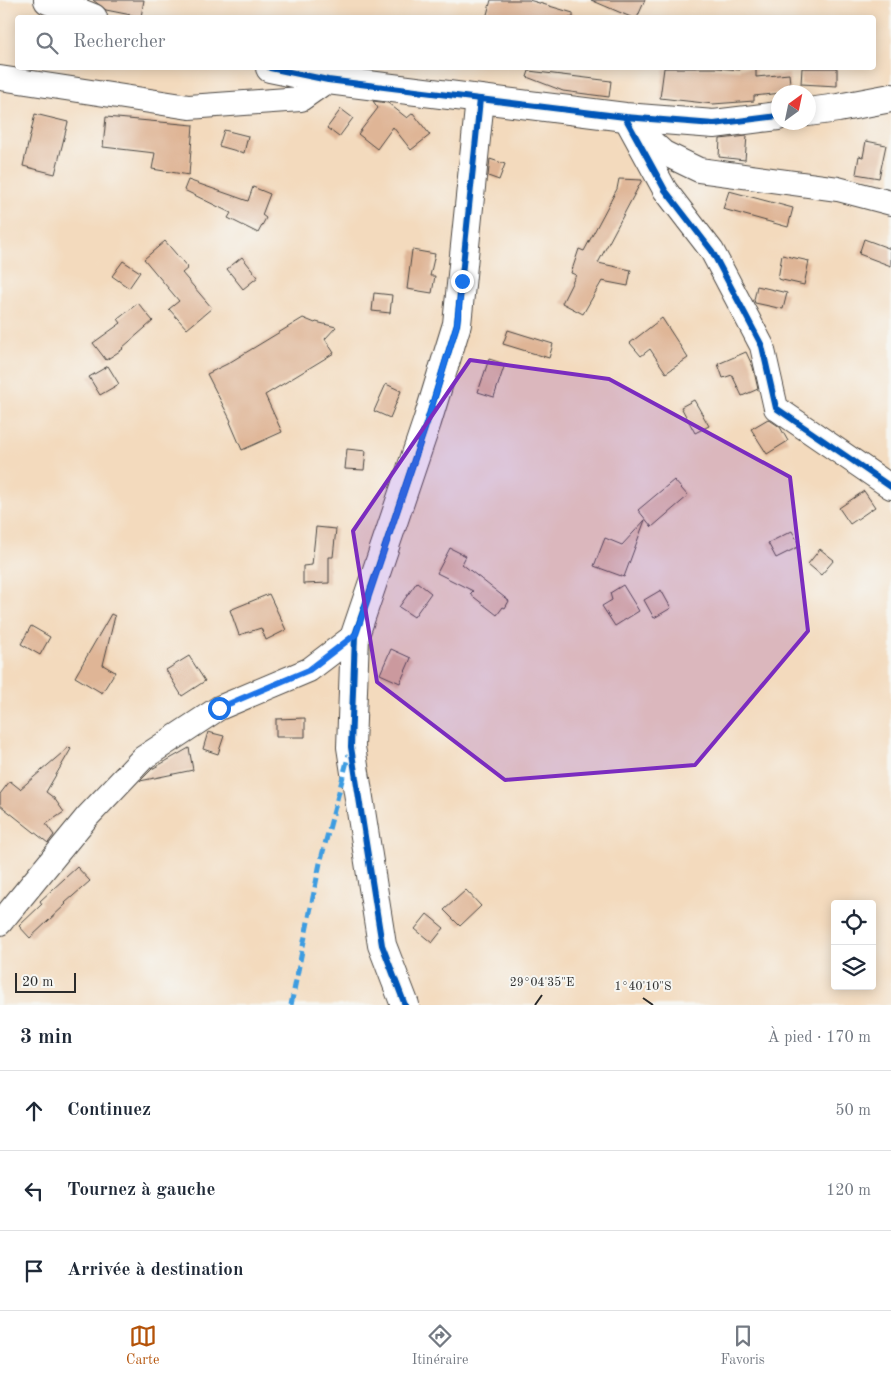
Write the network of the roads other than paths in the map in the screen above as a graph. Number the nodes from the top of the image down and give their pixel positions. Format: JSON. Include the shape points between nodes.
{"nodes":[{"id":1,"x":48,"y":0,"type":"edge"},
{"id":2,"x":86,"y":15,"type":"edge"},
{"id":3,"x":280,"y":70,"type":"edge"},
{"id":4,"x":0,"y":78,"type":"edge"},
{"id":5,"x":328,"y":80,"type":"junction"},
{"id":6,"x":891,"y":98,"type":"edge"},
{"id":7,"x":480,"y":99,"type":"junction"},
{"id":8,"x":816,"y":111,"type":"edge"},
{"id":9,"x":771,"y":117,"type":"edge"},
{"id":10,"x":625,"y":118,"type":"junction"},
{"id":11,"x":891,"y":203,"type":"edge"},
{"id":12,"x":891,"y":487,"type":"edge"},
{"id":13,"x":356,"y":634,"type":"junction"},
{"id":14,"x":0,"y":924,"type":"edge"},
{"id":15,"x":405,"y":1005,"type":"edge"}],
"edges":[{"from":1,"to":2,"type":"street"},
{"from":3,"to":5,"type":"street"},
{"from":4,"to":5,"type":"street","via":[[189,107],[300,99]]},
{"from":5,"to":7,"type":"street"},
{"from":6,"to":8,"type":"street"},
{"from":7,"to":10,"type":"street"},
{"from":7,"to":13,"type":"street","via":[[457,324]]},
{"from":9,"to":10,"type":"street","via":[[714,124]]},
{"from":10,"to":11,"type":"street","via":[[664,153],[699,170],[838,189]]},
{"from":10,"to":12,"type":"street","via":[[665,190],[712,251],[762,346],[776,408]]},
{"from":13,"to":14,"type":"street","via":[[309,670],[219,708],[143,758],[87,817]]},
{"from":13,"to":15,"type":"street","via":[[351,748],[382,945]]}]}
